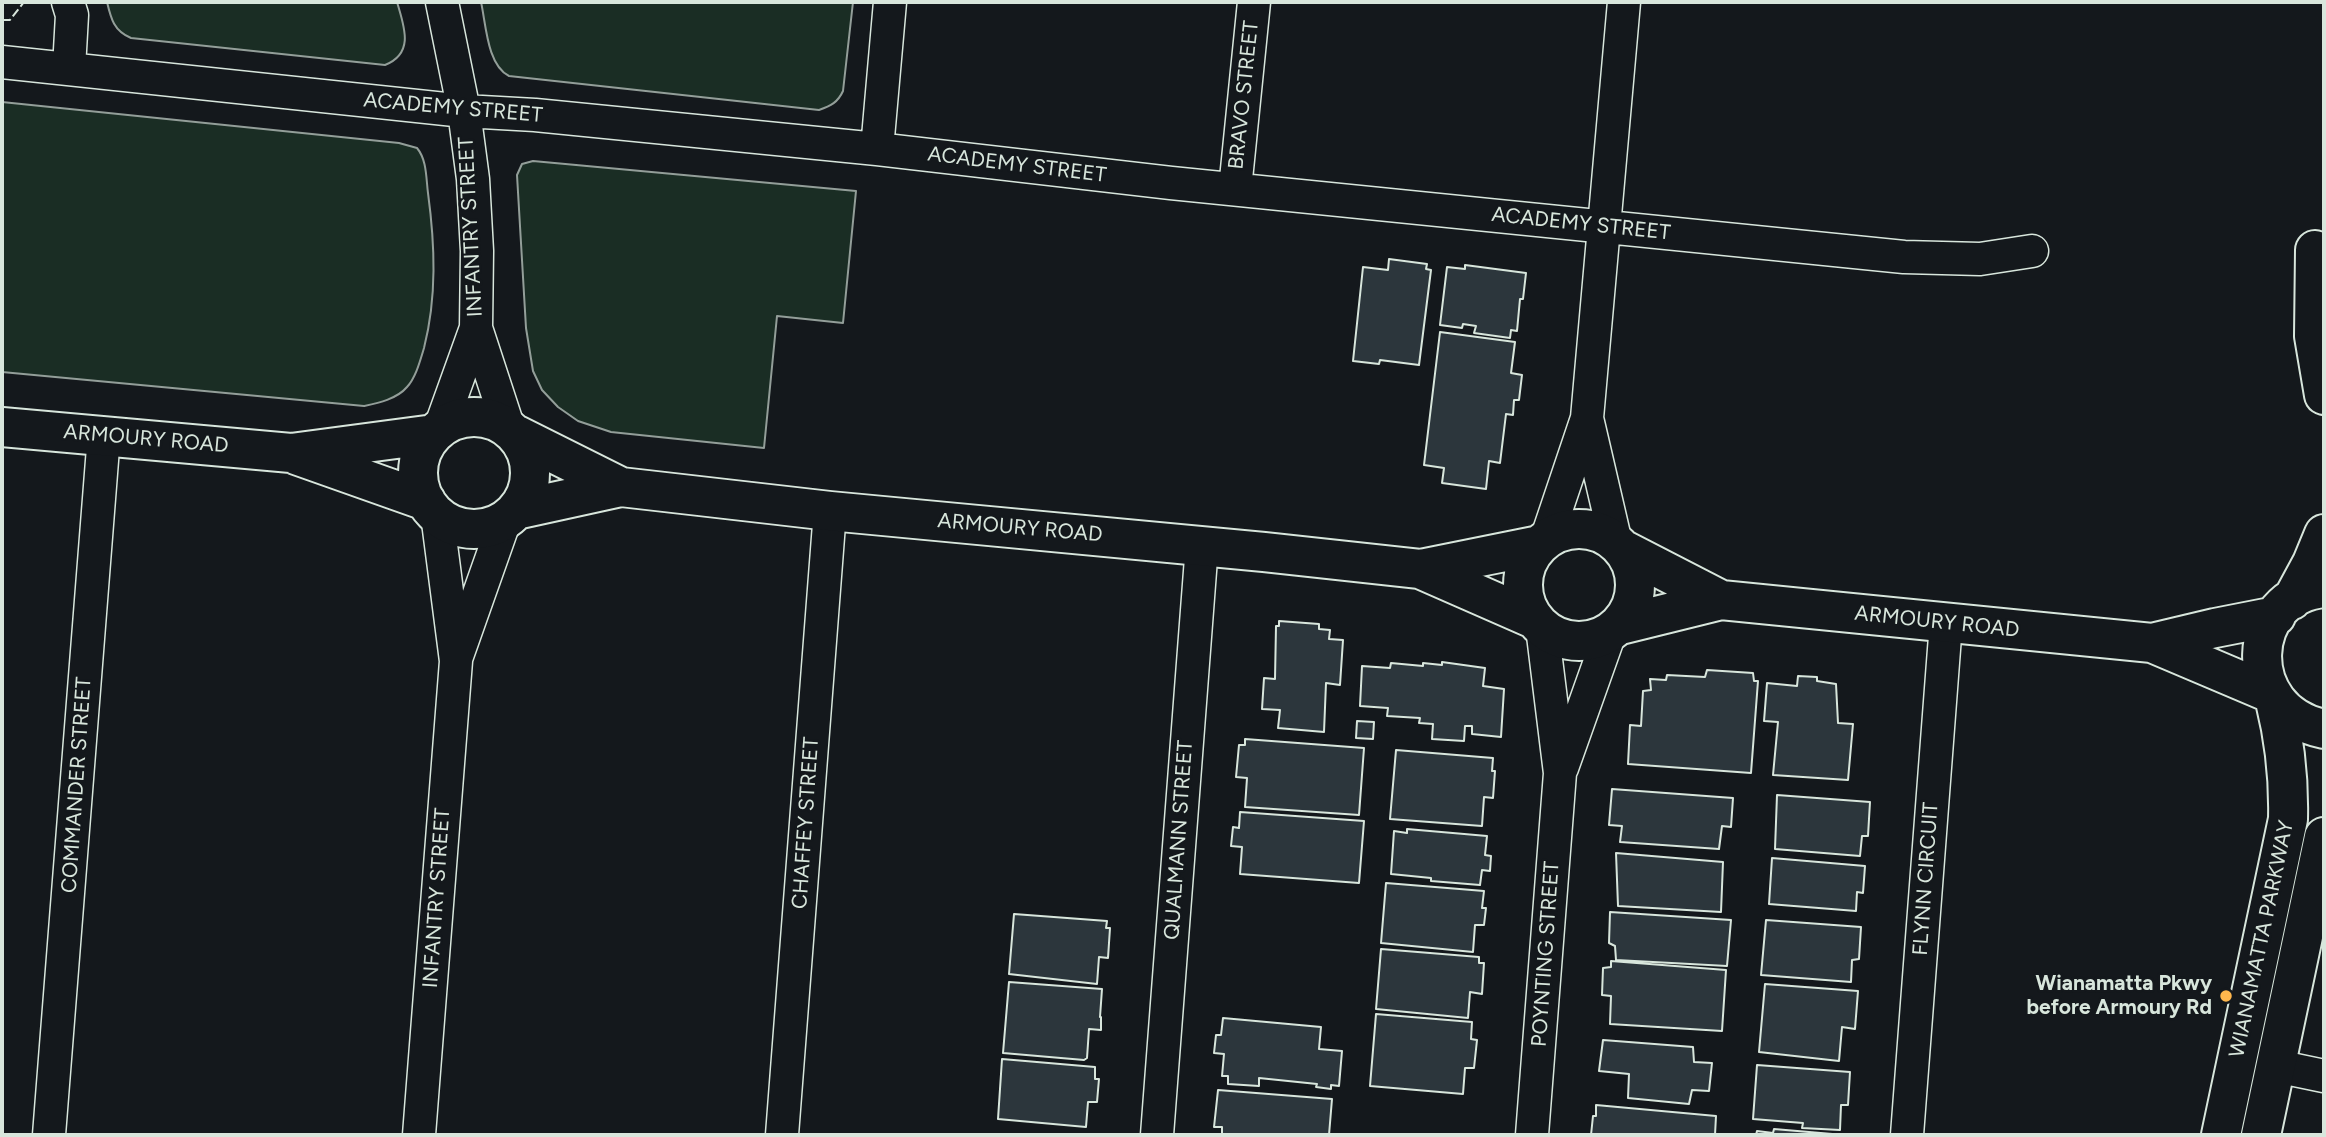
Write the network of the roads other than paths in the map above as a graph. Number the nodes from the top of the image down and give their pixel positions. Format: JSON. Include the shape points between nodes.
{"nodes":[{"id":1,"x":68,"y":2,"type":"edge"},
{"id":2,"x":442,"y":2,"type":"edge"},
{"id":3,"x":890,"y":2,"type":"edge"},
{"id":4,"x":1254,"y":2,"type":"edge"},
{"id":5,"x":1624,"y":2,"type":"edge"},
{"id":6,"x":2,"y":62,"type":"edge"},
{"id":7,"x":69,"y":68,"type":"junction"},
{"id":8,"x":464,"y":111,"type":"junction"},
{"id":9,"x":877,"y":149,"type":"junction"},
{"id":10,"x":1235,"y":189,"type":"junction"},
{"id":11,"x":1603,"y":226,"type":"junction"},
{"id":12,"x":2032,"y":251,"type":"dead end"},
{"id":13,"x":2324,"y":271,"type":"edge"},
{"id":14,"x":476,"y":328,"type":"junction"},
{"id":15,"x":2324,"y":395,"type":"edge"},
{"id":16,"x":1587,"y":418,"type":"junction"},
{"id":17,"x":2,"y":427,"type":"edge"},
{"id":18,"x":437,"y":431,"type":"junction"},
{"id":19,"x":513,"y":432,"type":"junction"},
{"id":20,"x":104,"y":435,"type":"junction"},
{"id":21,"x":291,"y":453,"type":"junction"},
{"id":22,"x":621,"y":487,"type":"junction"},
{"id":23,"x":431,"y":507,"type":"junction"},
{"id":24,"x":830,"y":511,"type":"junction"},
{"id":25,"x":510,"y":515,"type":"junction"},
{"id":26,"x":2324,"y":534,"type":"edge"},
{"id":27,"x":1543,"y":542,"type":"junction"},
{"id":28,"x":1202,"y":545,"type":"junction"},
{"id":29,"x":1619,"y":546,"type":"junction"},
{"id":30,"x":1420,"y":569,"type":"junction"},
{"id":31,"x":1721,"y":600,"type":"junction"},
{"id":32,"x":2297,"y":601,"type":"edge"},
{"id":33,"x":1538,"y":623,"type":"junction"},
{"id":34,"x":1946,"y":623,"type":"junction"},
{"id":35,"x":1615,"y":629,"type":"junction"},
{"id":36,"x":2152,"y":643,"type":"junction"},
{"id":37,"x":456,"y":661,"type":"junction"},
{"id":38,"x":2273,"y":697,"type":"junction"},
{"id":39,"x":2324,"y":730,"type":"edge"},
{"id":40,"x":1560,"y":773,"type":"junction"},
{"id":41,"x":2324,"y":837,"type":"edge"},
{"id":42,"x":2276,"y":1066,"type":"junction"},
{"id":43,"x":2324,"y":1076,"type":"edge"},
{"id":44,"x":50,"y":1135,"type":"edge"},
{"id":45,"x":419,"y":1135,"type":"edge"},
{"id":46,"x":782,"y":1135,"type":"edge"},
{"id":47,"x":1157,"y":1135,"type":"edge"},
{"id":48,"x":1532,"y":1135,"type":"edge"},
{"id":49,"x":1907,"y":1135,"type":"edge"},
{"id":50,"x":2221,"y":1135,"type":"edge"},
{"id":51,"x":2261,"y":1135,"type":"edge"}],
"edges":[{"from":1,"to":7,"type":"street","via":[[72,15]]},
{"from":2,"to":8,"type":"street","name":"INFANTRY STREET"},
{"from":3,"to":9,"type":"street"},
{"from":4,"to":10,"type":"street","name":"BRAVO STREET"},
{"from":5,"to":11,"type":"street"},
{"from":6,"to":7,"type":"street","name":"ACADEMY STREET"},
{"from":7,"to":8,"type":"street","name":"ACADEMY STREET"},
{"from":8,"to":9,"type":"street","name":"ACADEMY STREET"},
{"from":8,"to":14,"type":"street","name":"INFANTRY STREET","via":[[477,251]]},
{"from":9,"to":10,"type":"street","name":"ACADEMY STREET"},
{"from":10,"to":11,"type":"street","name":"ACADEMY STREET"},
{"from":11,"to":12,"type":"street","name":"ACADEMY STREET","via":[[1904,257],[1980,259]]},
{"from":11,"to":16,"type":"street"},
{"from":13,"to":15,"type":"street","via":[[2315,250],[2314,336]]},
{"from":14,"to":18,"type":"street","name":"INFANTRY STREET"},
{"from":14,"to":19,"type":"street","name":"INFANTRY STREET"},
{"from":16,"to":27,"type":"street"},
{"from":16,"to":29,"type":"street"},
{"from":17,"to":20,"type":"street","name":"ARMOURY ROAD"},
{"from":18,"to":19,"type":"street","via":[[475,416]]},
{"from":18,"to":21,"type":"street","name":"ARMOURY ROAD"},
{"from":18,"to":23,"type":"street","via":[[423,449],[419,466],[420,484]]},
{"from":19,"to":22,"type":"street","name":"ARMOURY ROAD"},
{"from":19,"to":25,"type":"street","via":[[525,449],[530,481]]},
{"from":20,"to":21,"type":"street","name":"ARMOURY ROAD"},
{"from":20,"to":44,"type":"street","name":"COMMANDER STREET"},
{"from":21,"to":23,"type":"street","name":"ARMOURY ROAD"},
{"from":22,"to":24,"type":"street","name":"ARMOURY ROAD"},
{"from":22,"to":25,"type":"street","name":"ARMOURY ROAD"},
{"from":23,"to":25,"type":"street","via":[[452,524],[469,528],[488,527]]},
{"from":23,"to":37,"type":"street","name":"INFANTRY STREET"},
{"from":24,"to":28,"type":"street","name":"ARMOURY ROAD"},
{"from":24,"to":46,"type":"street","name":"CHAFFEY STREET"},
{"from":25,"to":37,"type":"street","name":"INFANTRY STREET"},
{"from":26,"to":32,"type":"street"},
{"from":27,"to":29,"type":"street","via":[[1563,531],[1581,529],[1600,533]]},
{"from":27,"to":30,"type":"street","name":"ARMOURY ROAD"},
{"from":27,"to":33,"type":"street","via":[[1529,558],[1523,589],[1526,605]]},
{"from":28,"to":30,"type":"street","name":"ARMOURY ROAD"},
{"from":28,"to":47,"type":"street","name":"QUALMANN STREET"},
{"from":29,"to":31,"type":"street","name":"ARMOURY ROAD"},
{"from":29,"to":35,"type":"street","via":[[1635,579],[1629,611]]},
{"from":30,"to":33,"type":"street","name":"ARMOURY ROAD"},
{"from":31,"to":34,"type":"street","name":"ARMOURY ROAD"},
{"from":31,"to":35,"type":"street","name":"ARMOURY ROAD"},
{"from":32,"to":36,"type":"street","name":"ARMOURY ROAD"},
{"from":32,"to":38,"type":"street","name":"WIANAMATTA PARKWAY","via":[[2268,628],[2262,670]]},
{"from":33,"to":35,"type":"street","via":[[1557,638],[1575,642],[1593,640]]},
{"from":33,"to":40,"type":"street","name":"POYNTING STREET"},
{"from":34,"to":36,"type":"street","name":"ARMOURY ROAD"},
{"from":34,"to":49,"type":"street","name":"FLYNN CIRCUIT"},
{"from":35,"to":40,"type":"street","name":"POYNTING STREET"},
{"from":36,"to":38,"type":"street","name":"ARMOURY ROAD"},
{"from":37,"to":45,"type":"street","name":"INFANTRY STREET"},
{"from":38,"to":39,"type":"street","name":"ARMOURY ROAD","via":[[2297,721]]},
{"from":38,"to":50,"type":"street","name":"WIANAMATTA PARKWAY","via":[[2287,755],[2288,819]]},
{"from":40,"to":48,"type":"street","name":"POYNTING STREET"},
{"from":41,"to":42,"type":"street","name":"WIANAMATTA PARKWAY"},
{"from":42,"to":43,"type":"street"},
{"from":42,"to":51,"type":"street","name":"WIANAMATTA PARKWAY"}]}
